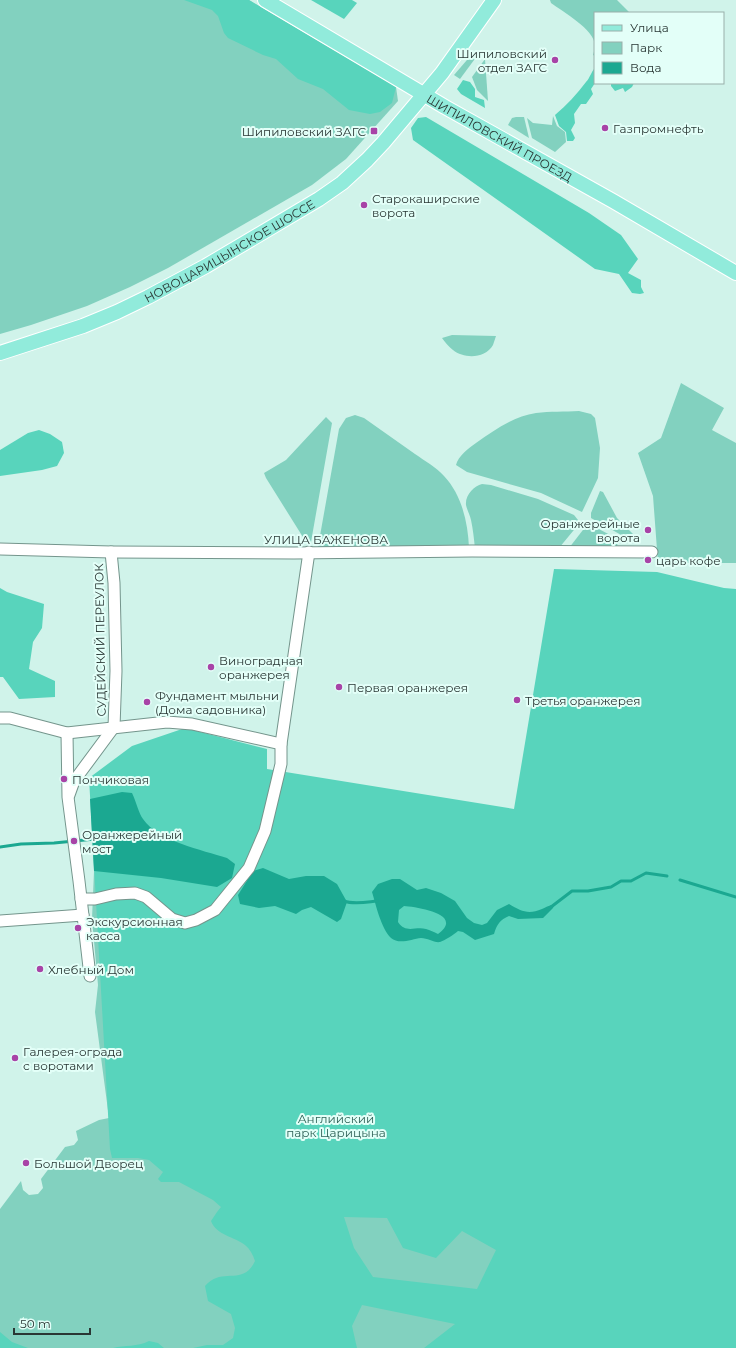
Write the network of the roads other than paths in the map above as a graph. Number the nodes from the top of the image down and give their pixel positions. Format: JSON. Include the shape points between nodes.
{"nodes":[{"id":1,"x":265,"y":0,"type":"edge"},
{"id":2,"x":494,"y":0,"type":"edge"},
{"id":3,"x":424,"y":94,"type":"junction"},
{"id":4,"x":736,"y":273,"type":"edge"},
{"id":5,"x":0,"y":353,"type":"edge"},
{"id":6,"x":0,"y":549,"type":"edge"},
{"id":7,"x":111,"y":552,"type":"junction"},
{"id":8,"x":309,"y":552,"type":"junction"},
{"id":9,"x":652,"y":552,"type":"dead end"},
{"id":10,"x":0,"y":718,"type":"edge"},
{"id":11,"x":114,"y":728,"type":"junction"},
{"id":12,"x":68,"y":733,"type":"junction"},
{"id":13,"x":281,"y":744,"type":"junction"},
{"id":14,"x":68,"y":796,"type":"junction"},
{"id":15,"x":81,"y":899,"type":"junction"},
{"id":16,"x":83,"y":915,"type":"junction"},
{"id":17,"x":0,"y":921,"type":"edge"},
{"id":18,"x":90,"y":976,"type":"dead end"}],
"edges":[{"from":1,"to":3,"type":"main road","name":"ШИПИЛОВСКИЙ ПРОЕЗД"},
{"from":2,"to":3,"type":"main road","name":"НОВОЦАРИЦЫНСКОЕ ШОССЕ"},
{"from":3,"to":4,"type":"main road","name":"ШИПИЛОВСКИЙ ПРОЕЗД"},
{"from":3,"to":5,"type":"main road","name":"НОВОЦАРИЦЫНСКОЕ ШОССЕ","via":[[367,160],[342,183],[319,199],[206,266],[136,303],[83,326]]},
{"from":6,"to":7,"type":"street","name":"УЛИЦА БАЖЕНОВА"},
{"from":7,"to":8,"type":"street","name":"УЛИЦА БАЖЕНОВА"},
{"from":7,"to":11,"type":"street","name":"СУДЕЙСКИЙ ПЕРЕУЛОК","via":[[116,671]]},
{"from":8,"to":9,"type":"street","name":"УЛИЦА БАЖЕНОВА"},
{"from":8,"to":13,"type":"street"},
{"from":10,"to":12,"type":"street","via":[[10,718]]},
{"from":11,"to":12,"type":"street"},
{"from":11,"to":13,"type":"street","via":[[173,722]]},
{"from":11,"to":14,"type":"street","via":[[74,781]]},
{"from":12,"to":14,"type":"street"},
{"from":13,"to":15,"type":"street","via":[[281,764],[262,838],[249,868],[215,910],[185,923],[172,920],[146,897],[135,893]]},
{"from":14,"to":15,"type":"street"},
{"from":15,"to":16,"type":"street"},
{"from":16,"to":17,"type":"street"},
{"from":16,"to":18,"type":"street"}]}
